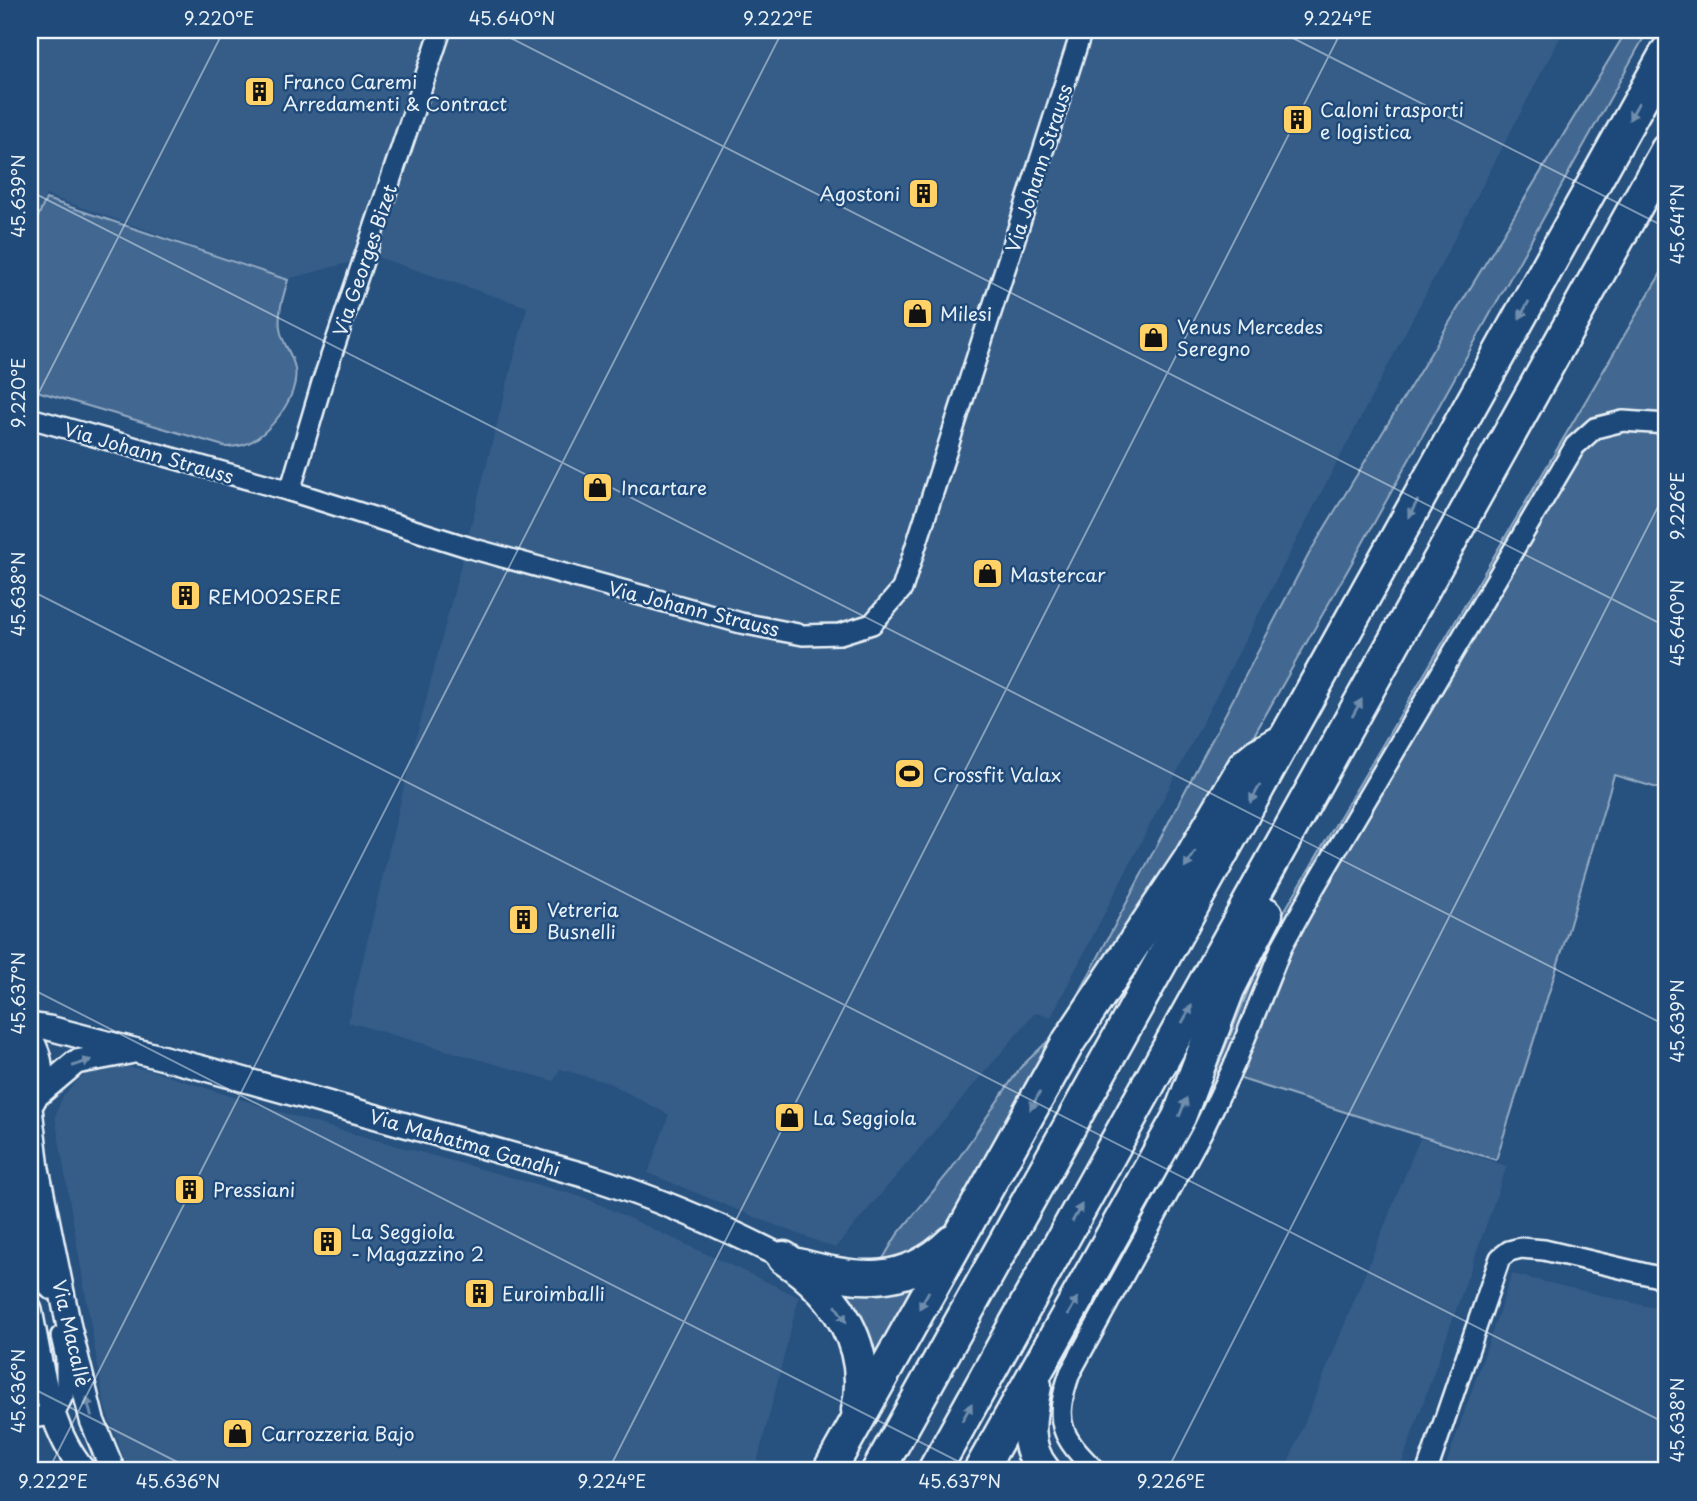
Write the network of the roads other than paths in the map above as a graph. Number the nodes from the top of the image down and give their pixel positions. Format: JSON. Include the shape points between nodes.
{"nodes":[{"id":1,"x":441,"y":30,"type":"edge"},
{"id":2,"x":1083,"y":30,"type":"edge"},
{"id":3,"x":1667,"y":52,"type":"edge"},
{"id":4,"x":1667,"y":150,"type":"edge"},
{"id":5,"x":30,"y":418,"type":"edge"},
{"id":6,"x":1667,"y":424,"type":"edge"},
{"id":7,"x":290,"y":491,"type":"junction"},
{"id":8,"x":1289,"y":731,"type":"junction"},
{"id":9,"x":1331,"y":754,"type":"junction"},
{"id":10,"x":30,"y":1026,"type":"edge"},
{"id":11,"x":30,"y":1038,"type":"edge"},
{"id":12,"x":136,"y":1051,"type":"junction"},
{"id":13,"x":32,"y":1103,"type":"edge"},
{"id":14,"x":37,"y":1169,"type":"junction"},
{"id":15,"x":966,"y":1224,"type":"junction"},
{"id":16,"x":784,"y":1258,"type":"joint"},
{"id":17,"x":1667,"y":1279,"type":"edge"},
{"id":18,"x":823,"y":1280,"type":"junction"},
{"id":19,"x":30,"y":1310,"type":"edge"},
{"id":20,"x":1040,"y":1366,"type":"junction"},
{"id":21,"x":36,"y":1378,"type":"edge"},
{"id":22,"x":54,"y":1415,"type":"junction"},
{"id":23,"x":30,"y":1418,"type":"edge"},
{"id":24,"x":850,"y":1434,"type":"junction"},
{"id":25,"x":83,"y":1471,"type":"edge"},
{"id":26,"x":113,"y":1471,"type":"edge"},
{"id":27,"x":829,"y":1471,"type":"edge"},
{"id":28,"x":878,"y":1471,"type":"edge"},
{"id":29,"x":934,"y":1471,"type":"edge"},
{"id":30,"x":980,"y":1471,"type":"edge"},
{"id":31,"x":1044,"y":1471,"type":"edge"},
{"id":32,"x":1096,"y":1471,"type":"edge"},
{"id":33,"x":1427,"y":1471,"type":"edge"}],
"edges":[{"from":1,"to":7,"type":"street","name":"Via Georges Bizet"},
{"from":2,"to":7,"type":"street","name":"Via Johann Strauss","via":[[902,589],[872,624],[840,634],[803,635],[741,623],[474,549]]},
{"from":3,"to":8,"type":"highway","one_way":true},
{"from":9,"to":4,"type":"highway","one_way":true},
{"from":5,"to":7,"type":"street","name":"Via Johann Strauss"},
{"from":6,"to":32,"type":"street","via":[[1623,421],[1595,428],[1575,446],[1288,934],[1203,1130],[1070,1373],[1061,1399],[1061,1427],[1076,1452]]},
{"from":8,"to":15,"type":"highway","one_way":true,"via":[[1279,744],[1251,759],[1240,771],[1189,861],[1069,1041]]},
{"from":8,"to":28,"type":"highway","one_way":true},
{"from":20,"to":9,"type":"highway","one_way":true,"via":[[1180,1117],[1228,989],[1280,885]]},
{"from":29,"to":9,"type":"highway","one_way":true},
{"from":10,"to":12,"type":"street","name":"Via Mahatma Gandhi"},
{"from":11,"to":13,"type":"street","name":"Via Macallè","via":[[41,1063],[41,1082]]},
{"from":13,"to":12,"type":"street","name":"Via Mahatma Gandhi","one_way":true,"via":[[76,1062]]},
{"from":12,"to":16,"type":"street","name":"Via Mahatma Gandhi","via":[[620,1186],[705,1219]]},
{"from":13,"to":14,"type":"street","name":"Via Macallè"},
{"from":14,"to":22,"type":"street","via":[[39,1239],[66,1358],[66,1389]]},
{"from":26,"to":14,"type":"street","name":"Via Macallè","one_way":true,"via":[[92,1420]]},
{"from":15,"to":18,"type":"highway","via":[[929,1261],[897,1274]]},
{"from":15,"to":24,"type":"highway","one_way":true},
{"from":16,"to":18,"type":"highway"},
{"from":17,"to":33,"type":"street","via":[[1544,1250],[1521,1248],[1500,1258]]},
{"from":18,"to":24,"type":"highway","one_way":true,"via":[[857,1346],[860,1362],[861,1390]]},
{"from":19,"to":21,"type":"street","name":"Via Macallè"},
{"from":20,"to":30,"type":"highway"},
{"from":20,"to":31,"type":"highway","via":[[1029,1414],[1029,1441]]},
{"from":21,"to":22,"type":"street","name":"Via Macallè"},
{"from":22,"to":23,"type":"street"},
{"from":22,"to":25,"type":"street","name":"Via Macallè"},
{"from":24,"to":27,"type":"highway"}]}
